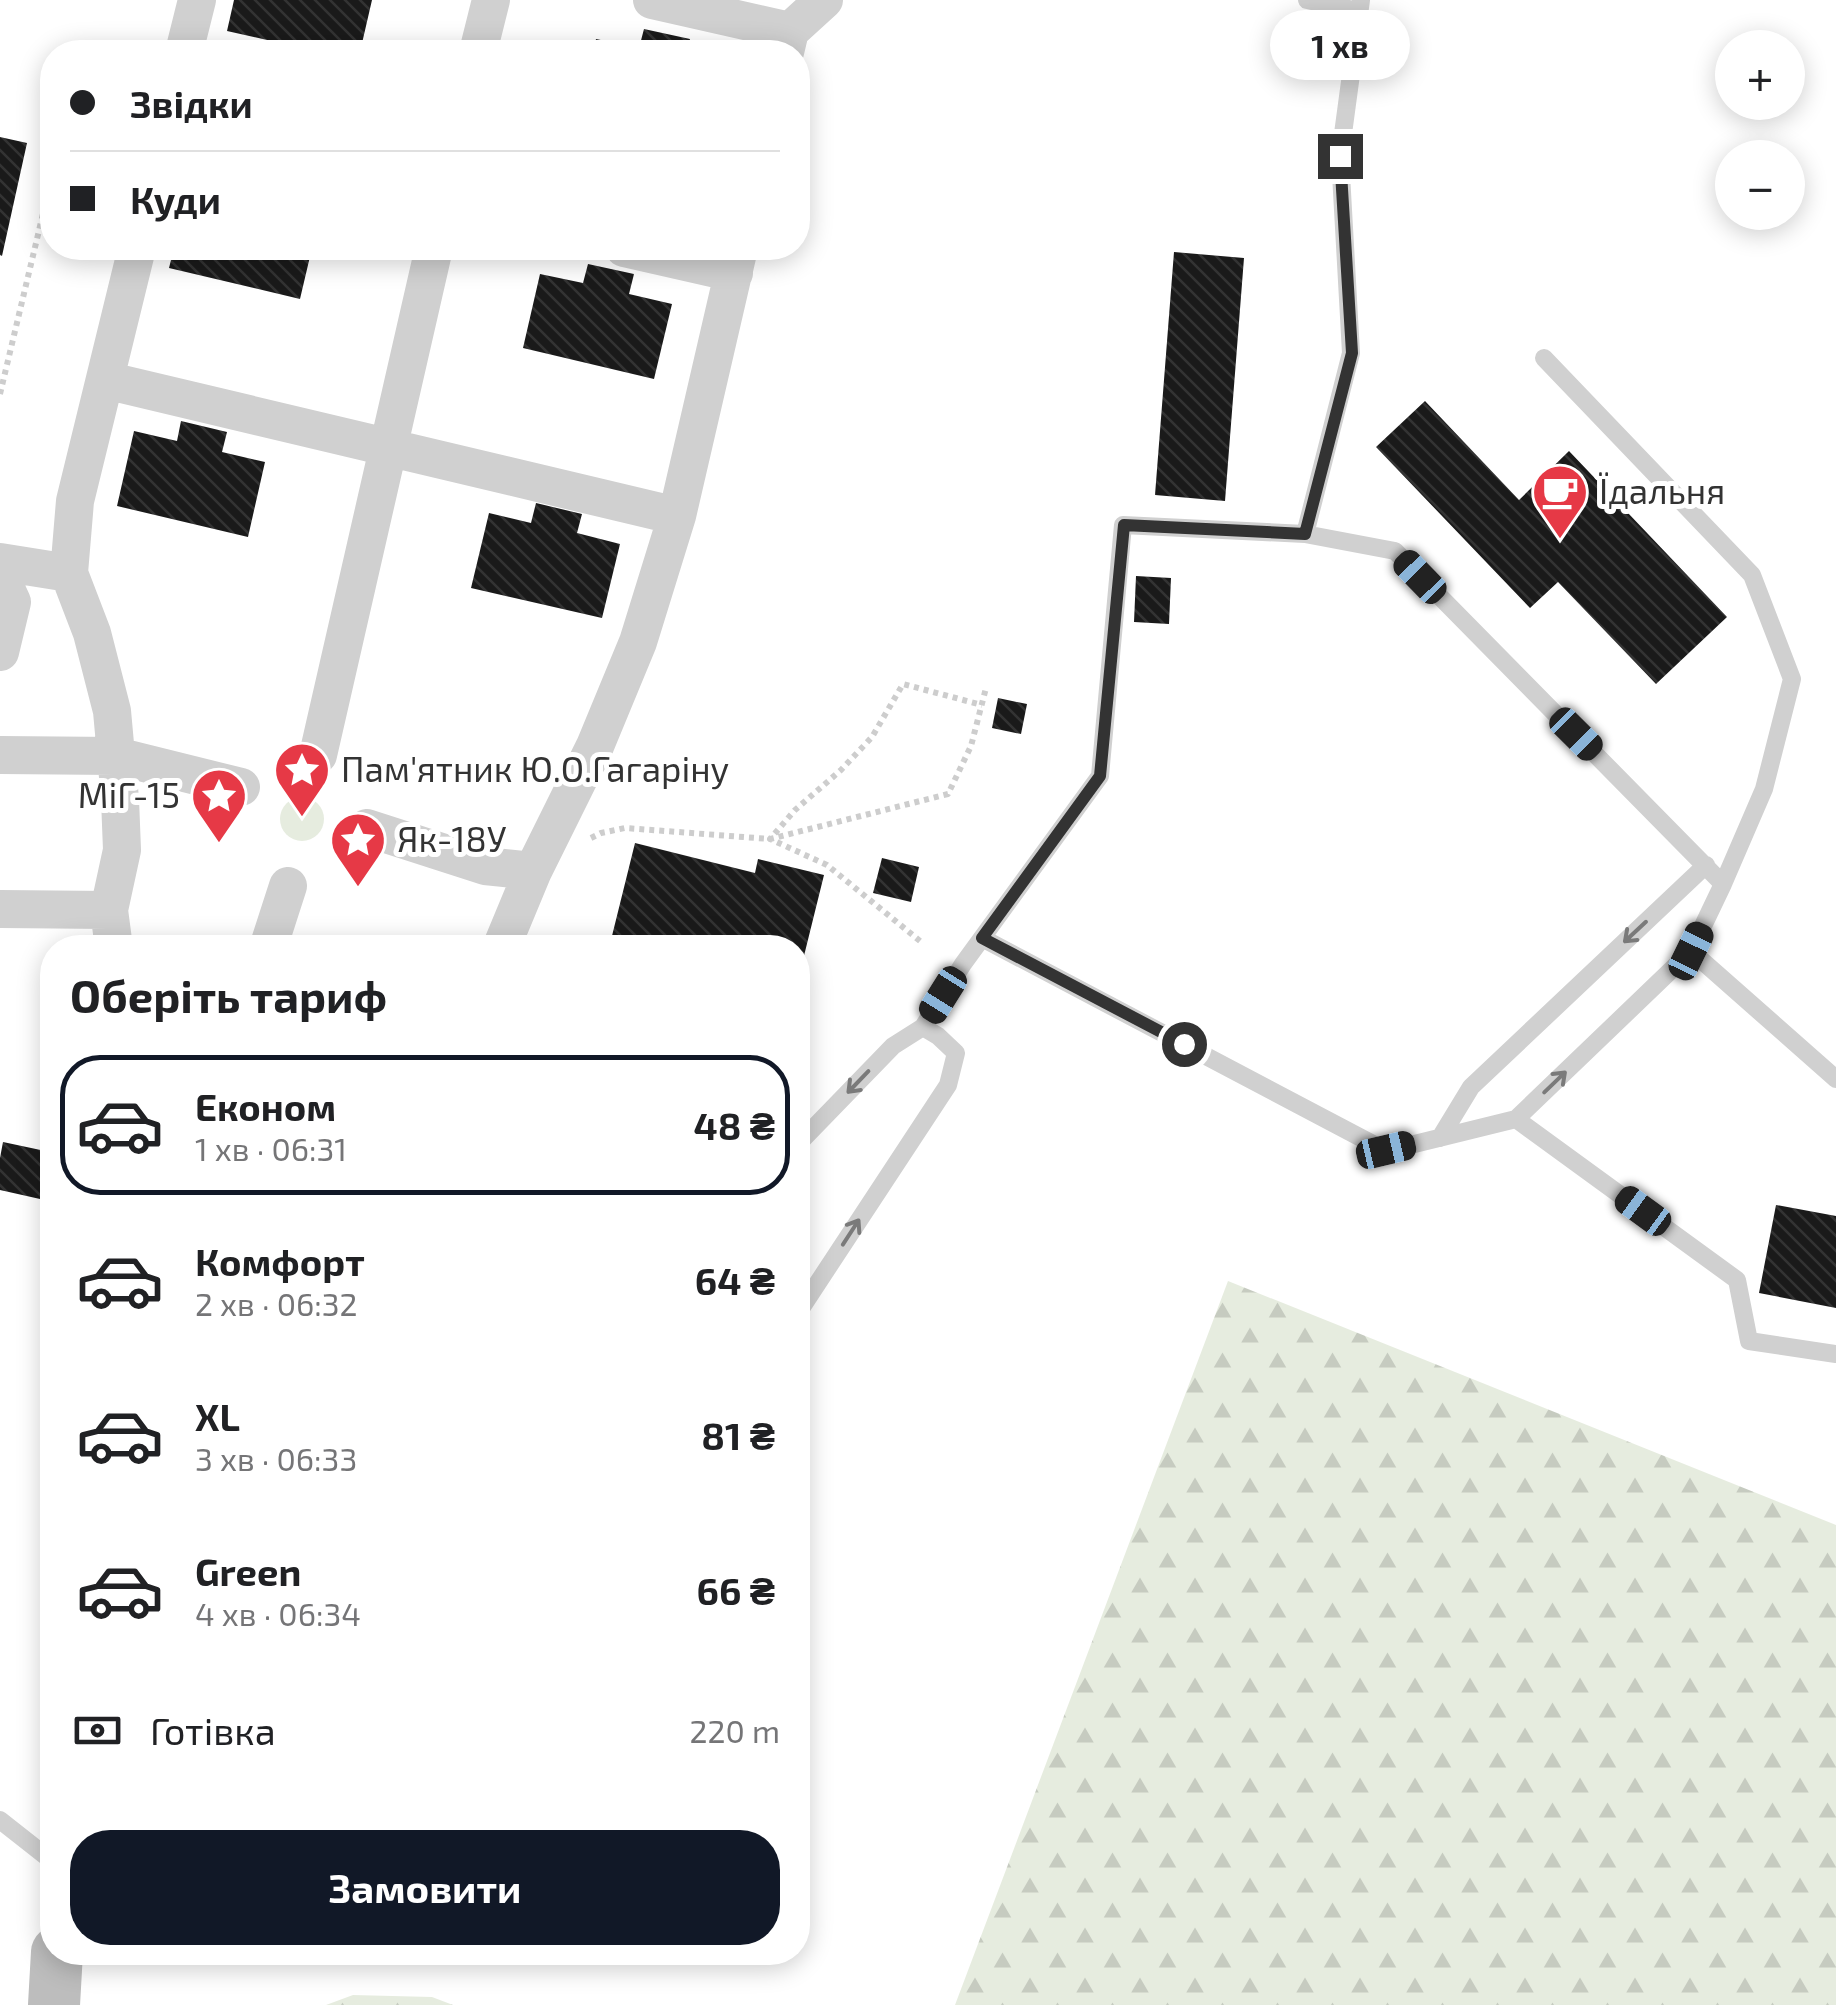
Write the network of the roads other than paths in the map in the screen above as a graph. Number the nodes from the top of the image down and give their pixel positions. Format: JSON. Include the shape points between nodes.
{"nodes":[{"id":1,"x":197,"y":0,"type":"edge"},
{"id":2,"x":490,"y":0,"type":"edge"},
{"id":3,"x":652,"y":0,"type":"edge"},
{"id":4,"x":824,"y":0,"type":"edge"},
{"id":5,"x":1307,"y":0,"type":"edge"},
{"id":6,"x":1359,"y":6,"type":"edge"},
{"id":7,"x":187,"y":40,"type":"edge"},
{"id":8,"x":481,"y":40,"type":"edge"},
{"id":9,"x":781,"y":40,"type":"edge"},
{"id":10,"x":789,"y":40,"type":"edge"},
{"id":11,"x":134,"y":260,"type":"edge"},
{"id":12,"x":431,"y":260,"type":"edge"},
{"id":13,"x":736,"y":260,"type":"edge"},
{"id":14,"x":1544,"y":358,"type":"dead end"},
{"id":15,"x":104,"y":380,"type":"junction"},
{"id":16,"x":388,"y":448,"type":"junction"},
{"id":17,"x":677,"y":516,"type":"junction"},
{"id":18,"x":1305,"y":534,"type":"junction"},
{"id":19,"x":0,"y":562,"type":"edge"},
{"id":20,"x":70,"y":573,"type":"junction"},
{"id":21,"x":0,"y":576,"type":"edge"},
{"id":22,"x":0,"y":652,"type":"edge"},
{"id":23,"x":0,"y":756,"type":"edge"},
{"id":24,"x":116,"y":756,"type":"junction"},
{"id":25,"x":318,"y":756,"type":"dead end"},
{"id":26,"x":241,"y":787,"type":"dead end"},
{"id":27,"x":367,"y":828,"type":"dead end"},
{"id":28,"x":1706,"y":866,"type":"junction"},
{"id":29,"x":534,"y":870,"type":"junction"},
{"id":30,"x":1723,"y":884,"type":"junction"},
{"id":31,"x":288,"y":886,"type":"dead end"},
{"id":32,"x":0,"y":910,"type":"edge"},
{"id":33,"x":109,"y":910,"type":"junction"},
{"id":34,"x":112,"y":935,"type":"edge"},
{"id":35,"x":272,"y":935,"type":"edge"},
{"id":36,"x":506,"y":935,"type":"edge"},
{"id":37,"x":982,"y":938,"type":"junction"},
{"id":38,"x":1691,"y":951,"type":"junction"},
{"id":39,"x":923,"y":1027,"type":"junction"},
{"id":40,"x":1836,"y":1078,"type":"edge"},
{"id":41,"x":1516,"y":1119,"type":"junction"},
{"id":42,"x":810,"y":1131,"type":"edge"},
{"id":43,"x":1440,"y":1138,"type":"junction"},
{"id":44,"x":810,"y":1295,"type":"edge"},
{"id":45,"x":1836,"y":1354,"type":"edge"},
{"id":46,"x":0,"y":1820,"type":"edge"},
{"id":47,"x":40,"y":1852,"type":"edge"}],
"edges":[{"from":1,"to":7,"type":"street"},
{"from":2,"to":8,"type":"street"},
{"from":3,"to":9,"type":"street"},
{"from":4,"to":10,"type":"street"},
{"from":5,"to":6,"type":"lane"},
{"from":6,"to":18,"type":"lane","via":[[1340,156],[1352,353]]},
{"from":11,"to":15,"type":"street"},
{"from":12,"to":16,"type":"street"},
{"from":13,"to":17,"type":"street"},
{"from":14,"to":30,"type":"lane","via":[[1752,575],[1792,679],[1764,789]]},
{"from":15,"to":16,"type":"street"},
{"from":15,"to":20,"type":"street","via":[[75,501]]},
{"from":16,"to":17,"type":"street"},
{"from":16,"to":25,"type":"street"},
{"from":17,"to":29,"type":"street","via":[[638,642]]},
{"from":18,"to":28,"type":"lane","via":[[1395,551]]},
{"from":18,"to":37,"type":"lane","via":[[1124,525],[1100,776]]},
{"from":19,"to":20,"type":"street"},
{"from":20,"to":24,"type":"street","via":[[112,711]]},
{"from":21,"to":22,"type":"street","via":[[12,602]]},
{"from":23,"to":24,"type":"street"},
{"from":24,"to":26,"type":"street"},
{"from":24,"to":33,"type":"street","via":[[122,850]]},
{"from":27,"to":29,"type":"street","via":[[485,866]]},
{"from":28,"to":30,"type":"lane"},
{"from":28,"to":43,"type":"lane","one_way":true,"via":[[1470,1087]]},
{"from":29,"to":36,"type":"street"},
{"from":30,"to":38,"type":"lane"},
{"from":31,"to":35,"type":"street"},
{"from":32,"to":33,"type":"street"},
{"from":33,"to":34,"type":"street"},
{"from":37,"to":39,"type":"lane"},
{"from":37,"to":43,"type":"lane","via":[[1386,1150]]},
{"from":38,"to":40,"type":"lane"},
{"from":41,"to":38,"type":"lane","one_way":true},
{"from":39,"to":42,"type":"lane","one_way":true,"via":[[892,1046]]},
{"from":44,"to":39,"type":"lane","one_way":true,"via":[[948,1086],[956,1053]]},
{"from":41,"to":43,"type":"lane"},
{"from":41,"to":45,"type":"lane","via":[[1738,1280],[1749,1341]]},
{"from":46,"to":47,"type":"lane"}]}
